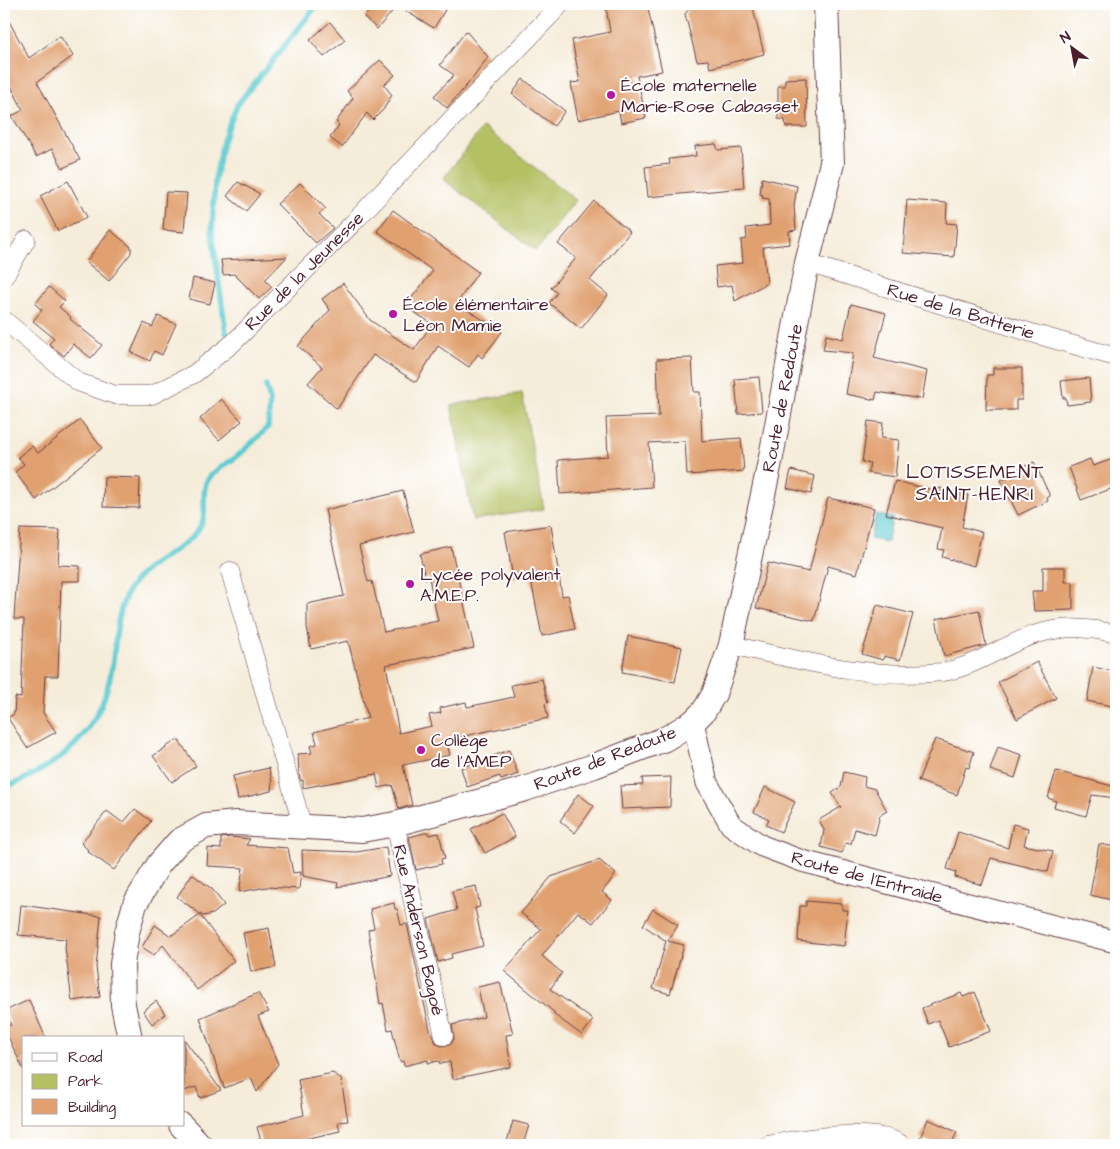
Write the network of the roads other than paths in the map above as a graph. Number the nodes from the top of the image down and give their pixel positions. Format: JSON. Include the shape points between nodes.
{"nodes":[{"id":1,"x":561,"y":4,"type":"edge"},
{"id":2,"x":826,"y":4,"type":"edge"},
{"id":3,"x":26,"y":240,"type":"dead end"},
{"id":4,"x":807,"y":263,"type":"junction"},
{"id":5,"x":4,"y":276,"type":"edge"},
{"id":6,"x":4,"y":320,"type":"edge"},
{"id":7,"x":1116,"y":357,"type":"edge"},
{"id":8,"x":230,"y":570,"type":"dead end"},
{"id":9,"x":1116,"y":634,"type":"edge"},
{"id":10,"x":731,"y":645,"type":"junction"},
{"id":11,"x":693,"y":722,"type":"junction"},
{"id":12,"x":394,"y":824,"type":"junction"},
{"id":13,"x":303,"y":828,"type":"junction"},
{"id":14,"x":1116,"y":942,"type":"edge"},
{"id":15,"x":130,"y":1036,"type":"edge"},
{"id":16,"x":444,"y":1036,"type":"dead end"},
{"id":17,"x":182,"y":1126,"type":"edge"},
{"id":18,"x":200,"y":1145,"type":"edge"},
{"id":19,"x":768,"y":1145,"type":"edge"},
{"id":20,"x":902,"y":1145,"type":"edge"}],
"edges":[{"from":1,"to":6,"type":"street","name":"Rue de la Jeunesse","via":[[351,226],[233,343],[194,374],[152,395],[115,395],[78,382]]},
{"from":2,"to":4,"type":"main road","name":"Route de Redoute","via":[[832,163]]},
{"from":3,"to":5,"type":"street"},
{"from":4,"to":7,"type":"street","name":"Rue de la Batterie"},
{"from":4,"to":10,"type":"main road","name":"Route de Redoute","via":[[771,457]]},
{"from":8,"to":13,"type":"street"},
{"from":9,"to":10,"type":"street","via":[[1070,628],[1036,634],[985,659],[944,672],[895,674],[844,669]]},
{"from":10,"to":11,"type":"main road","name":"Route de Redoute","via":[[714,694]]},
{"from":11,"to":12,"type":"main road","name":"Route de Redoute","via":[[664,739],[594,766],[522,790]]},
{"from":11,"to":14,"type":"street","name":"Route de l'Entraide","via":[[707,782],[717,800],[731,825],[762,846],[802,861]]},
{"from":12,"to":13,"type":"main road","name":"Route de Redoute","via":[[362,830]]},
{"from":12,"to":16,"type":"street","name":"Rue Anderson Bagoé"},
{"from":13,"to":15,"type":"main road","name":"Route de Redoute","via":[[236,823],[206,826],[180,841],[159,864],[135,904],[127,932],[122,964],[123,1005]]},
{"from":17,"to":18,"type":"main road"},
{"from":19,"to":20,"type":"street","via":[[839,1134],[887,1138]]}]}
